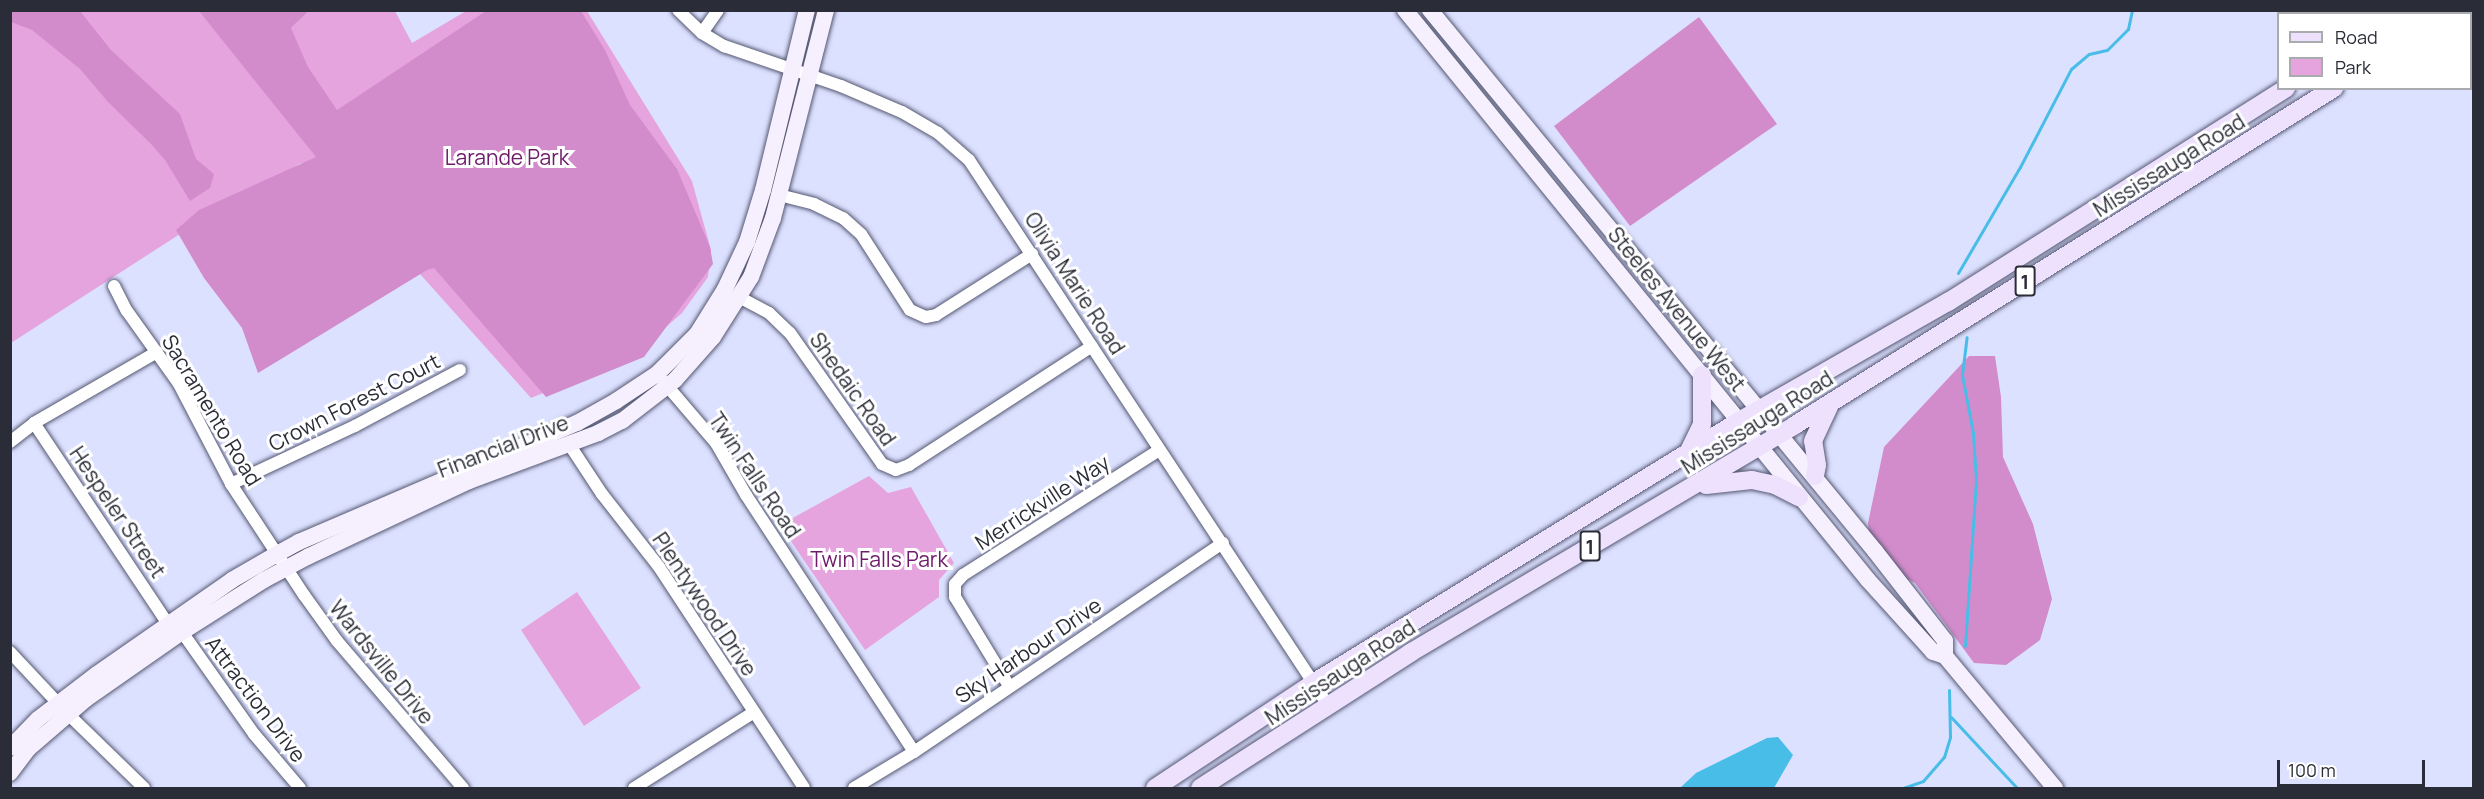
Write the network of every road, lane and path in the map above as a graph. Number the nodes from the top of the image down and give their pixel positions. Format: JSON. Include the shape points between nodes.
{"nodes":[{"id":1,"x":678,"y":10,"type":"edge"},
{"id":2,"x":718,"y":10,"type":"edge"},
{"id":3,"x":807,"y":10,"type":"edge"},
{"id":4,"x":826,"y":10,"type":"edge"},
{"id":5,"x":1405,"y":10,"type":"edge"},
{"id":6,"x":1430,"y":10,"type":"edge"},
{"id":7,"x":702,"y":33,"type":"junction"},
{"id":8,"x":793,"y":70,"type":"junction"},
{"id":9,"x":810,"y":76,"type":"junction"},
{"id":10,"x":2283,"y":90,"type":"edge"},
{"id":11,"x":2331,"y":90,"type":"edge"},
{"id":12,"x":779,"y":195,"type":"junction"},
{"id":13,"x":1032,"y":254,"type":"junction"},
{"id":14,"x":114,"y":286,"type":"dead end"},
{"id":15,"x":740,"y":297,"type":"junction"},
{"id":16,"x":1092,"y":346,"type":"junction"},
{"id":17,"x":157,"y":352,"type":"junction"},
{"id":18,"x":460,"y":370,"type":"dead end"},
{"id":19,"x":1702,"y":375,"type":"junction"},
{"id":20,"x":662,"y":380,"type":"junction"},
{"id":21,"x":1832,"y":403,"type":"junction"},
{"id":22,"x":1760,"y":409,"type":"junction"},
{"id":23,"x":1738,"y":421,"type":"junction"},
{"id":24,"x":34,"y":423,"type":"junction"},
{"id":25,"x":1781,"y":434,"type":"junction"},
{"id":26,"x":10,"y":442,"type":"edge"},
{"id":27,"x":569,"y":444,"type":"junction"},
{"id":28,"x":1759,"y":447,"type":"junction"},
{"id":29,"x":1159,"y":450,"type":"junction"},
{"id":30,"x":1689,"y":453,"type":"junction"},
{"id":31,"x":1815,"y":476,"type":"junction"},
{"id":32,"x":231,"y":484,"type":"junction"},
{"id":33,"x":1679,"y":496,"type":"junction"},
{"id":34,"x":1799,"y":497,"type":"junction"},
{"id":35,"x":1223,"y":543,"type":"junction"},
{"id":36,"x":282,"y":561,"type":"junction"},
{"id":37,"x":175,"y":628,"type":"junction"},
{"id":38,"x":10,"y":652,"type":"edge"},
{"id":39,"x":1945,"y":656,"type":"junction"},
{"id":40,"x":1315,"y":682,"type":"junction"},
{"id":41,"x":1009,"y":686,"type":"junction"},
{"id":42,"x":1328,"y":705,"type":"junction"},
{"id":43,"x":63,"y":709,"type":"junction"},
{"id":44,"x":754,"y":712,"type":"junction"},
{"id":45,"x":10,"y":747,"type":"edge"},
{"id":46,"x":914,"y":752,"type":"junction"},
{"id":47,"x":10,"y":773,"type":"edge"},
{"id":48,"x":144,"y":789,"type":"edge"},
{"id":49,"x":300,"y":789,"type":"edge"},
{"id":50,"x":463,"y":789,"type":"edge"},
{"id":51,"x":634,"y":789,"type":"edge"},
{"id":52,"x":804,"y":789,"type":"edge"},
{"id":53,"x":854,"y":789,"type":"edge"},
{"id":54,"x":1155,"y":789,"type":"edge"},
{"id":55,"x":1200,"y":789,"type":"edge"},
{"id":56,"x":2055,"y":789,"type":"edge"}],
"edges":[{"from":1,"to":7,"type":"street","name":"Olivia Marie Road"},
{"from":2,"to":7,"type":"street"},
{"from":3,"to":8,"type":"street","name":"Financial Drive"},
{"from":4,"to":9,"type":"street","name":"Financial Drive"},
{"from":5,"to":19,"type":"street","name":"Steeles Avenue West"},
{"from":6,"to":22,"type":"street","name":"Steeles Avenue West"},
{"from":7,"to":8,"type":"street","name":"Olivia Marie Road","via":[[724,46]]},
{"from":8,"to":9,"type":"street","name":"Olivia Marie Road"},
{"from":8,"to":20,"type":"street","name":"Financial Drive","via":[[747,242],[725,289]]},
{"from":9,"to":12,"type":"street","name":"Financial Drive"},
{"from":9,"to":13,"type":"street","name":"Olivia Marie Road","via":[[902,112],[938,133],[969,160]]},
{"from":10,"to":22,"type":"main road","name":"Mississauga Road","number":"1","via":[[1948,302]]},
{"from":11,"to":21,"type":"main road","name":"Mississauga Road","number":"1"},
{"from":12,"to":13,"type":"street","via":[[814,204],[843,218],[861,234],[910,310],[926,317],[936,315]]},
{"from":12,"to":15,"type":"street","name":"Financial Drive","via":[[764,244]]},
{"from":13,"to":16,"type":"street","name":"Olivia Marie Road"},
{"from":14,"to":17,"type":"street","name":"Sacramento Road"},
{"from":15,"to":16,"type":"street","name":"Shedaic Road","via":[[770,313],[790,333],[882,464],[896,470]]},
{"from":15,"to":20,"type":"street","name":"Financial Drive","via":[[713,337]]},
{"from":16,"to":29,"type":"street","name":"Olivia Marie Road"},
{"from":17,"to":24,"type":"street"},
{"from":17,"to":32,"type":"street","name":"Sacramento Road","via":[[179,384]]},
{"from":18,"to":32,"type":"street","name":"Crown Forest Court","via":[[356,426]]},
{"from":19,"to":23,"type":"street","name":"Steeles Avenue West"},
{"from":19,"to":30,"type":"main road","via":[[1702,424]]},
{"from":20,"to":27,"type":"street","name":"Financial Drive","via":[[621,421]]},
{"from":20,"to":36,"type":"street","name":"Financial Drive","via":[[577,423],[299,542]]},
{"from":20,"to":46,"type":"street","name":"Twin Falls Road","via":[[716,443]]},
{"from":21,"to":25,"type":"main road","name":"Mississauga Road","number":"1"},
{"from":21,"to":31,"type":"main road","via":[[1813,441]]},
{"from":22,"to":23,"type":"main road","name":"Mississauga Road","number":"1"},
{"from":22,"to":25,"type":"street","name":"Steeles Avenue West"},
{"from":23,"to":28,"type":"street","name":"Steeles Avenue West"},
{"from":23,"to":30,"type":"main road","name":"Mississauga Road","number":"1"},
{"from":24,"to":26,"type":"street"},
{"from":24,"to":37,"type":"street","name":"Hespeler Street"},
{"from":25,"to":28,"type":"main road","name":"Mississauga Road","number":"1"},
{"from":25,"to":31,"type":"street","name":"Steeles Avenue West"},
{"from":27,"to":36,"type":"street","name":"Financial Drive"},
{"from":27,"to":44,"type":"street","name":"Plentywood Drive","via":[[659,567]]},
{"from":28,"to":33,"type":"main road","name":"Mississauga Road","number":"1"},
{"from":28,"to":34,"type":"street","name":"Steeles Avenue West"},
{"from":29,"to":35,"type":"street","name":"Olivia Marie Road"},
{"from":29,"to":41,"type":"street","name":"Merrickville Way","via":[[963,575],[955,584],[955,597]]},
{"from":30,"to":40,"type":"main road","name":"Mississauga Road","number":"1"},
{"from":31,"to":39,"type":"street","name":"Steeles Avenue West","via":[[1945,641]]},
{"from":32,"to":36,"type":"street","name":"Sacramento Road"},
{"from":33,"to":34,"type":"main road","via":[[1713,483],[1736,480],[1766,483]]},
{"from":33,"to":42,"type":"main road","name":"Mississauga Road","number":"1","via":[[1501,597]]},
{"from":34,"to":39,"type":"street","name":"Steeles Avenue West","via":[[1933,651]]},
{"from":35,"to":40,"type":"street","name":"Olivia Marie Road"},
{"from":35,"to":41,"type":"street","name":"Sky Harbour Drive"},
{"from":36,"to":37,"type":"street","name":"Financial Drive"},
{"from":36,"to":50,"type":"street","name":"Wardsville Drive","via":[[337,641]]},
{"from":37,"to":43,"type":"street","name":"Financial Drive"},
{"from":37,"to":49,"type":"street","name":"Attraction Drive"},
{"from":38,"to":43,"type":"street"},
{"from":39,"to":56,"type":"street","name":"Steeles Avenue West"},
{"from":40,"to":42,"type":"street","name":"Olivia Marie Road"},
{"from":40,"to":54,"type":"main road","name":"Mississauga Road","number":"1"},
{"from":41,"to":46,"type":"street","name":"Sky Harbour Drive"},
{"from":42,"to":55,"type":"main road","name":"Mississauga Road","number":"1"},
{"from":43,"to":45,"type":"street","name":"Financial Drive","via":[[38,719]]},
{"from":43,"to":47,"type":"street","name":"Financial Drive"},
{"from":43,"to":48,"type":"street"},
{"from":44,"to":51,"type":"street"},
{"from":44,"to":52,"type":"street","name":"Plentywood Drive"},
{"from":46,"to":53,"type":"street","name":"Sky Harbour Drive"}]}
